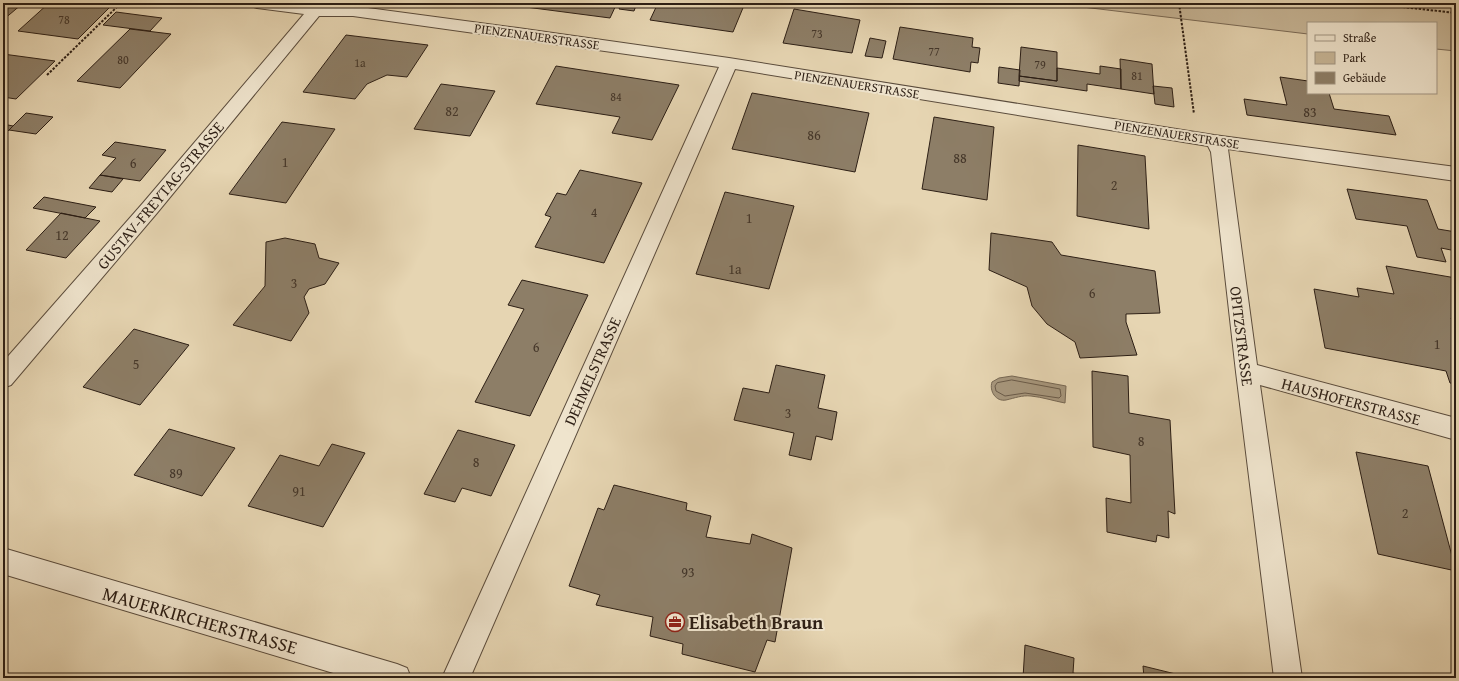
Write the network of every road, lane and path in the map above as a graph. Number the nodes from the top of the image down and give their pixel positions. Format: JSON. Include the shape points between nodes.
{"nodes":[{"id":1,"x":121,"y":3,"type":"edge"},
{"id":2,"x":257,"y":3,"type":"edge"},
{"id":3,"x":1179,"y":3,"type":"edge"},
{"id":4,"x":1367,"y":3,"type":"edge"},
{"id":5,"x":316,"y":10,"type":"junction"},
{"id":6,"x":1456,"y":13,"type":"edge"},
{"id":7,"x":729,"y":63,"type":"junction"},
{"id":8,"x":47,"y":75,"type":"dead end"},
{"id":9,"x":1214,"y":141,"type":"junction"},
{"id":10,"x":1456,"y":174,"type":"edge"},
{"id":11,"x":1247,"y":372,"type":"junction"},
{"id":12,"x":3,"y":378,"type":"edge"},
{"id":13,"x":1456,"y":429,"type":"edge"},
{"id":14,"x":3,"y":562,"type":"edge"},
{"id":15,"x":397,"y":678,"type":"edge"},
{"id":16,"x":456,"y":678,"type":"edge"},
{"id":17,"x":1288,"y":678,"type":"edge"}],
"edges":[{"from":1,"to":8,"type":"path"},
{"from":2,"to":5,"type":"street","name":"PIENZENAUERSTRASSE"},
{"from":3,"to":9,"type":"path","via":[[1195,122]]},
{"from":4,"to":6,"type":"path"},
{"from":5,"to":7,"type":"street","name":"PIENZENAUERSTRASSE","via":[[360,12]]},
{"from":5,"to":12,"type":"street","name":"GUSTAV-FREYTAG-STRASSE"},
{"from":7,"to":9,"type":"street","name":"PIENZENAUERSTRASSE"},
{"from":7,"to":16,"type":"street","name":"DEHMELSTRASSE"},
{"from":9,"to":10,"type":"street","name":"PIENZENAUERSTRASSE"},
{"from":9,"to":11,"type":"street","name":"OPITZSTRASSE","via":[[1220,152]]},
{"from":11,"to":13,"type":"street","name":"HAUSHOFERSTRASSE"},
{"from":11,"to":17,"type":"street","name":"OPITZSTRASSE"},
{"from":14,"to":15,"type":"street","name":"MAUERKIRCHERSTRASSE"}]}
